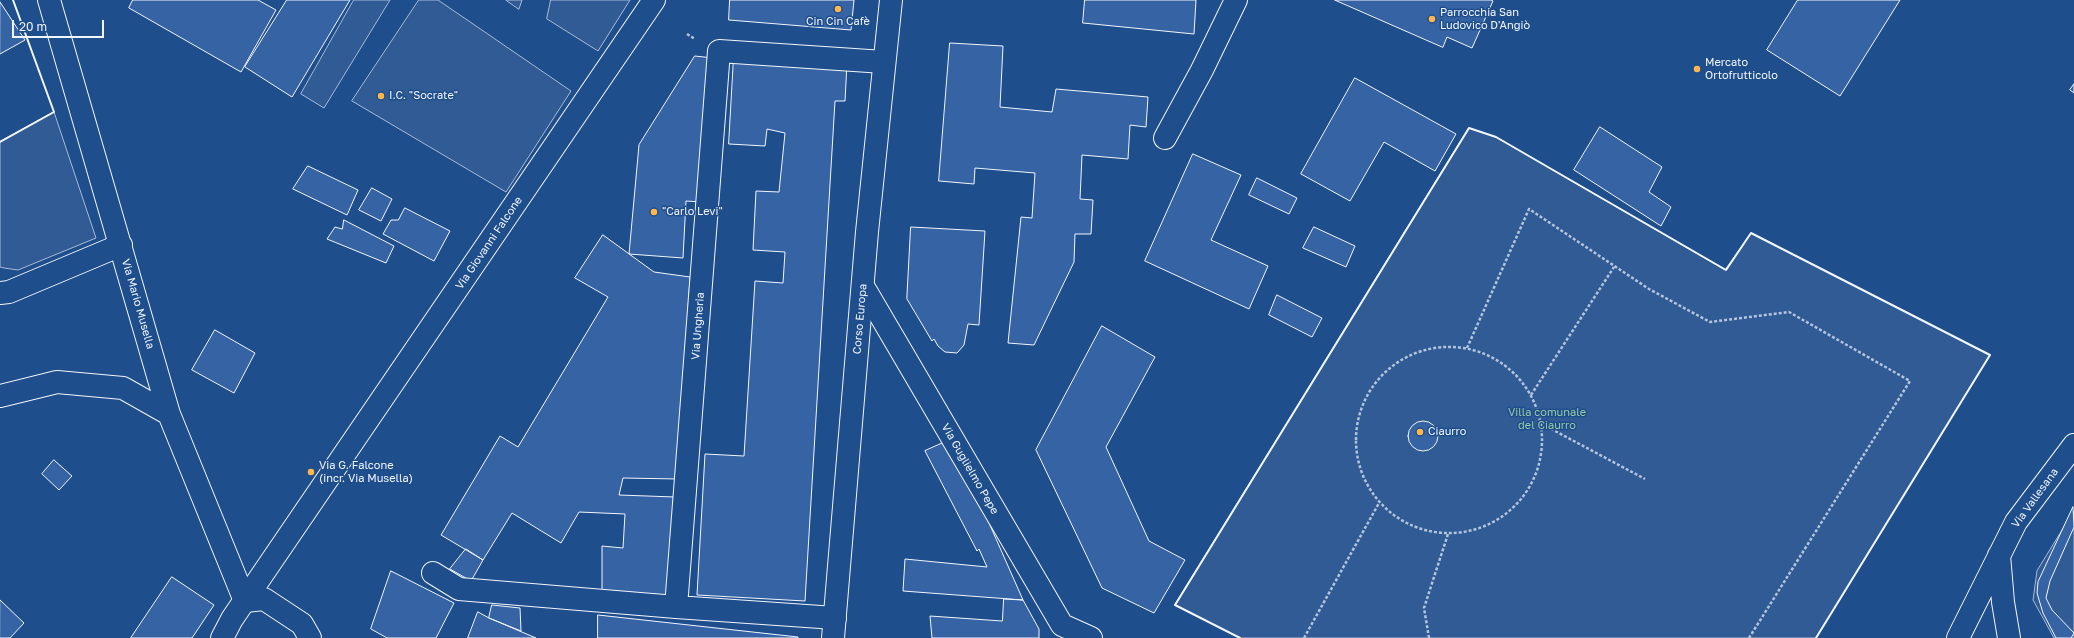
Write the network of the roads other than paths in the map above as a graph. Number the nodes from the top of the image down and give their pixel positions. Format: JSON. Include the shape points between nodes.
{"nodes":[{"id":1,"x":48,"y":0,"type":"edge"},
{"id":2,"x":654,"y":0,"type":"edge"},
{"id":3,"x":891,"y":0,"type":"edge"},
{"id":4,"x":1236,"y":0,"type":"edge"},
{"id":5,"x":884,"y":62,"type":"junction"},
{"id":6,"x":1165,"y":138,"type":"dead end"},
{"id":7,"x":121,"y":244,"type":"junction"},
{"id":8,"x":863,"y":286,"type":"junction"},
{"id":9,"x":0,"y":292,"type":"edge"},
{"id":10,"x":0,"y":396,"type":"edge"},
{"id":11,"x":169,"y":414,"type":"junction"},
{"id":12,"x":2074,"y":445,"type":"edge"},
{"id":13,"x":1999,"y":553,"type":"junction"},
{"id":14,"x":433,"y":573,"type":"dead end"},
{"id":15,"x":245,"y":601,"type":"junction"},
{"id":16,"x":676,"y":607,"type":"junction"},
{"id":17,"x":834,"y":628,"type":"edge"},
{"id":18,"x":222,"y":638,"type":"edge"},
{"id":19,"x":310,"y":638,"type":"edge"},
{"id":20,"x":1091,"y":638,"type":"edge"},
{"id":21,"x":1958,"y":638,"type":"edge"},
{"id":22,"x":2009,"y":638,"type":"edge"}],
"edges":[{"from":1,"to":7,"type":"street","name":"Via Mario Musella"},
{"from":2,"to":15,"type":"street","name":"Via Giovanni Falcone"},
{"from":3,"to":5,"type":"street","name":"Corso Europa"},
{"from":4,"to":6,"type":"street"},
{"from":5,"to":8,"type":"street","name":"Corso Europa"},
{"from":5,"to":16,"type":"street","name":"Via Ungheria","via":[[719,51]]},
{"from":7,"to":9,"type":"street","via":[[8,292]]},
{"from":7,"to":11,"type":"street","name":"Via Mario Musella"},
{"from":8,"to":17,"type":"street","name":"Corso Europa"},
{"from":8,"to":20,"type":"street","name":"Via Guglielmo Pepe","via":[[1062,625]]},
{"from":10,"to":11,"type":"street","via":[[57,382],[123,388]]},
{"from":11,"to":15,"type":"street","name":"Via Mario Musella"},
{"from":12,"to":13,"type":"street","name":"Via Vallesana","via":[[2016,522]]},
{"from":13,"to":21,"type":"street","name":"Via Vallesana"},
{"from":13,"to":22,"type":"street"},
{"from":14,"to":16,"type":"street","via":[[459,588]]},
{"from":15,"to":18,"type":"street","name":"Via Giovanni Falcone"},
{"from":15,"to":19,"type":"street","via":[[264,600],[302,624]]},
{"from":16,"to":17,"type":"street"}]}
